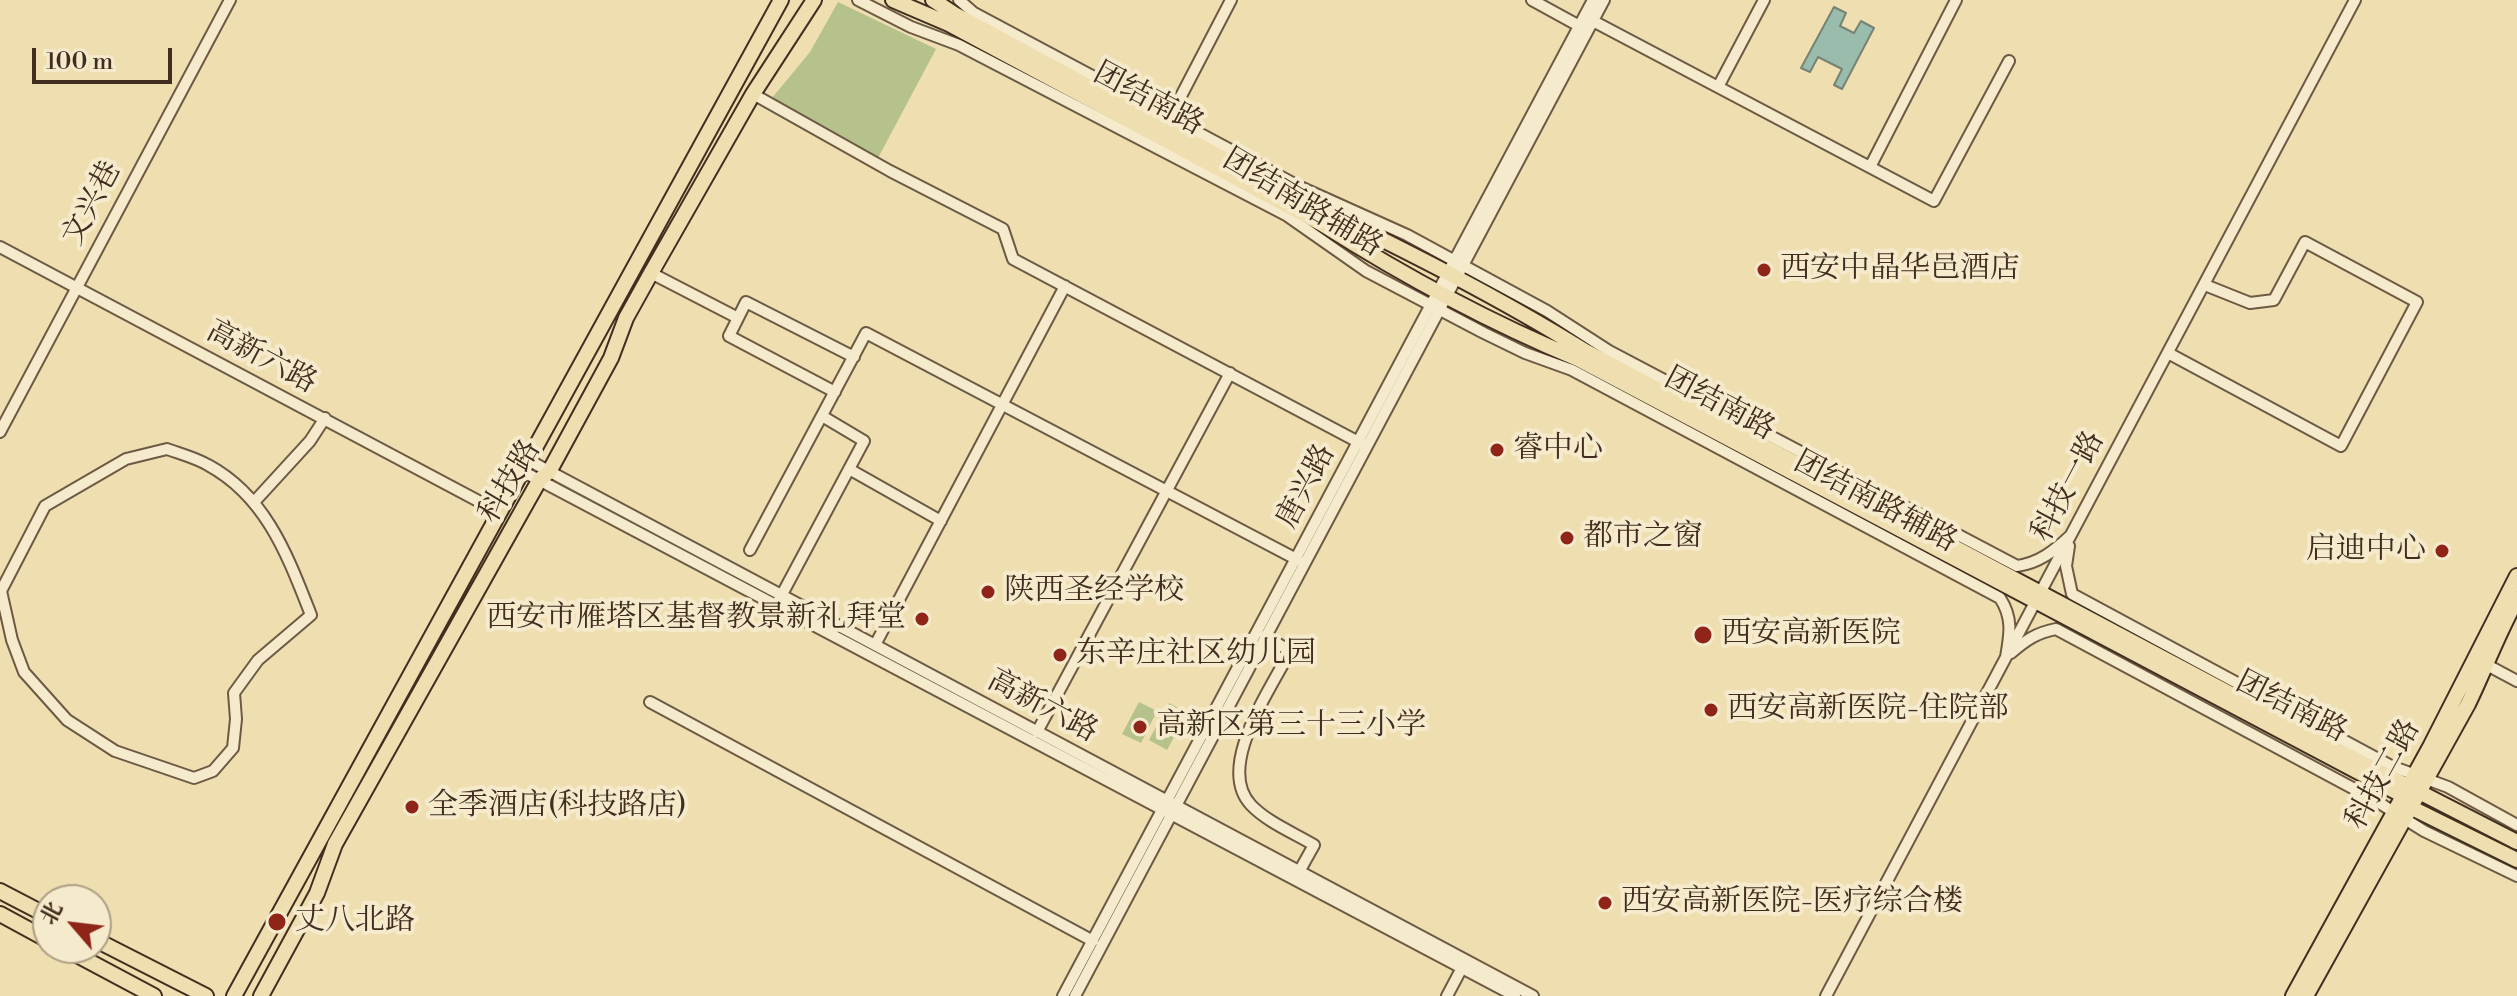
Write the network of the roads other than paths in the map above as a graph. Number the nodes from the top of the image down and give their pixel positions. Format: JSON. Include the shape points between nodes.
{"nodes":[{"id":1,"x":230,"y":0,"type":"edge"},
{"id":2,"x":781,"y":0,"type":"edge"},
{"id":3,"x":814,"y":0,"type":"edge"},
{"id":4,"x":858,"y":0,"type":"edge"},
{"id":5,"x":893,"y":0,"type":"edge"},
{"id":6,"x":933,"y":0,"type":"edge"},
{"id":7,"x":959,"y":0,"type":"edge"},
{"id":8,"x":1231,"y":0,"type":"edge"},
{"id":9,"x":1532,"y":0,"type":"edge"},
{"id":10,"x":1593,"y":0,"type":"edge"},
{"id":11,"x":1604,"y":0,"type":"edge"},
{"id":12,"x":1764,"y":0,"type":"edge"},
{"id":13,"x":1956,"y":0,"type":"edge"},
{"id":14,"x":2355,"y":0,"type":"edge"},
{"id":15,"x":1587,"y":26,"type":"junction"},
{"id":16,"x":2009,"y":61,"type":"dead end"},
{"id":17,"x":1718,"y":87,"type":"junction"},
{"id":18,"x":753,"y":94,"type":"junction"},
{"id":19,"x":1168,"y":122,"type":"junction"},
{"id":20,"x":1870,"y":167,"type":"junction"},
{"id":21,"x":0,"y":247,"type":"edge"},
{"id":22,"x":1456,"y":269,"type":"junction"},
{"id":23,"x":651,"y":273,"type":"junction"},
{"id":24,"x":2205,"y":285,"type":"junction"},
{"id":25,"x":1065,"y":286,"type":"junction"},
{"id":26,"x":76,"y":287,"type":"junction"},
{"id":27,"x":1439,"y":301,"type":"junction"},
{"id":28,"x":738,"y":318,"type":"junction"},
{"id":29,"x":2168,"y":353,"type":"junction"},
{"id":30,"x":854,"y":357,"type":"junction"},
{"id":31,"x":1230,"y":373,"type":"junction"},
{"id":32,"x":835,"y":392,"type":"junction"},
{"id":33,"x":1003,"y":405,"type":"junction"},
{"id":34,"x":822,"y":416,"type":"junction"},
{"id":35,"x":325,"y":418,"type":"junction"},
{"id":36,"x":0,"y":432,"type":"edge"},
{"id":37,"x":1362,"y":444,"type":"junction"},
{"id":38,"x":525,"y":465,"type":"junction"},
{"id":39,"x":849,"y":469,"type":"junction"},
{"id":40,"x":544,"y":476,"type":"junction"},
{"id":41,"x":1167,"y":492,"type":"junction"},
{"id":42,"x":255,"y":501,"type":"junction"},
{"id":43,"x":499,"y":512,"type":"junction"},
{"id":44,"x":941,"y":521,"type":"junction"},
{"id":45,"x":2070,"y":536,"type":"junction"},
{"id":46,"x":750,"y":550,"type":"dead end"},
{"id":47,"x":1300,"y":560,"type":"junction"},
{"id":48,"x":2517,"y":576,"type":"edge"},
{"id":49,"x":2038,"y":598,"type":"junction"},
{"id":50,"x":2517,"y":599,"type":"edge"},
{"id":51,"x":779,"y":600,"type":"junction"},
{"id":52,"x":1265,"y":636,"type":"junction"},
{"id":53,"x":12,"y":640,"type":"junction"},
{"id":54,"x":875,"y":645,"type":"junction"},
{"id":55,"x":0,"y":646,"type":"edge"},
{"id":56,"x":2006,"y":657,"type":"junction"},
{"id":57,"x":2487,"y":665,"type":"junction"},
{"id":58,"x":2517,"y":681,"type":"edge"},
{"id":59,"x":650,"y":702,"type":"dead end"},
{"id":60,"x":1037,"y":732,"type":"junction"},
{"id":61,"x":2410,"y":796,"type":"junction"},
{"id":62,"x":1170,"y":807,"type":"junction"},
{"id":63,"x":2517,"y":825,"type":"edge"},
{"id":64,"x":2517,"y":842,"type":"edge"},
{"id":65,"x":2517,"y":860,"type":"edge"},
{"id":66,"x":1300,"y":870,"type":"junction"},
{"id":67,"x":2517,"y":876,"type":"edge"},
{"id":68,"x":0,"y":891,"type":"edge"},
{"id":69,"x":32,"y":908,"type":"edge"},
{"id":70,"x":0,"y":914,"type":"edge"},
{"id":71,"x":32,"y":931,"type":"edge"},
{"id":72,"x":1093,"y":941,"type":"junction"},
{"id":73,"x":112,"y":948,"type":"edge"},
{"id":74,"x":94,"y":964,"type":"edge"},
{"id":75,"x":1464,"y":964,"type":"junction"},
{"id":76,"x":154,"y":996,"type":"edge"},
{"id":77,"x":206,"y":996,"type":"edge"},
{"id":78,"x":234,"y":996,"type":"edge"},
{"id":79,"x":261,"y":996,"type":"edge"},
{"id":80,"x":1063,"y":996,"type":"edge"},
{"id":81,"x":1075,"y":996,"type":"edge"},
{"id":82,"x":1447,"y":996,"type":"edge"},
{"id":83,"x":1515,"y":996,"type":"edge"},
{"id":84,"x":1533,"y":996,"type":"edge"},
{"id":85,"x":1826,"y":996,"type":"edge"},
{"id":86,"x":2293,"y":996,"type":"edge"},
{"id":87,"x":2306,"y":996,"type":"edge"}],
"edges":[{"from":1,"to":26,"type":"street","name":"文兴巷"},
{"from":2,"to":38,"type":"main road","name":"科技路"},
{"from":3,"to":18,"type":"main road","name":"科技路"},
{"from":4,"to":27,"type":"street","name":"团结南路辅路","via":[[959,45],[1286,215],[1344,258]]},
{"from":5,"to":27,"type":"main road","name":"团结南路","via":[[949,24],[1322,224]]},
{"from":6,"to":19,"type":"main road","name":"团结南路"},
{"from":7,"to":19,"type":"street"},
{"from":8,"to":19,"type":"street"},
{"from":9,"to":15,"type":"street"},
{"from":10,"to":15,"type":"street","name":"唐兴路"},
{"from":11,"to":15,"type":"street","name":"唐兴路"},
{"from":12,"to":17,"type":"street"},
{"from":13,"to":20,"type":"street"},
{"from":14,"to":24,"type":"street","name":"科技一路"},
{"from":15,"to":17,"type":"street"},
{"from":15,"to":22,"type":"street","name":"唐兴路"},
{"from":16,"to":20,"type":"street","via":[[1934,201]]},
{"from":17,"to":20,"type":"street"},
{"from":18,"to":23,"type":"main road","name":"科技路"},
{"from":18,"to":25,"type":"street","via":[[1003,229],[1013,259]]},
{"from":19,"to":22,"type":"main road","name":"团结南路"},
{"from":21,"to":26,"type":"street","name":"高新六路"},
{"from":22,"to":27,"type":"street","name":"唐兴路"},
{"from":22,"to":45,"type":"street","name":"团结南路辅路","via":[[1547,311],[1609,351],[2017,566],[2052,553]]},
{"from":22,"to":49,"type":"main road","name":"团结南路","via":[[1585,351]]},
{"from":23,"to":28,"type":"street"},
{"from":23,"to":40,"type":"main road","name":"科技路","via":[[611,358]]},
{"from":24,"to":29,"type":"street","name":"科技一路"},
{"from":24,"to":29,"type":"street","via":[[2250,303],[2274,300],[2305,242],[2417,302],[2341,446]]},
{"from":25,"to":31,"type":"street"},
{"from":25,"to":33,"type":"street"},
{"from":26,"to":35,"type":"street","name":"高新六路"},
{"from":26,"to":36,"type":"street","name":"文兴巷"},
{"from":27,"to":37,"type":"street","name":"唐兴路"},
{"from":27,"to":49,"type":"main road","name":"团结南路","via":[[1578,359]]},
{"from":27,"to":56,"type":"street","name":"团结南路辅路","via":[[1525,353],[1572,370],[2000,598],[2011,629]]},
{"from":28,"to":30,"type":"street","via":[[746,302]]},
{"from":28,"to":32,"type":"street","via":[[729,336]]},
{"from":29,"to":45,"type":"street","name":"科技一路"},
{"from":30,"to":32,"type":"street"},
{"from":30,"to":33,"type":"street","via":[[866,333]]},
{"from":31,"to":37,"type":"street"},
{"from":31,"to":41,"type":"street"},
{"from":32,"to":34,"type":"street"},
{"from":33,"to":41,"type":"street"},
{"from":33,"to":44,"type":"street"},
{"from":34,"to":39,"type":"street","via":[[864,441]]},
{"from":34,"to":46,"type":"street"},
{"from":35,"to":42,"type":"street"},
{"from":35,"to":43,"type":"street","name":"高新六路"},
{"from":37,"to":47,"type":"street","name":"唐兴路"},
{"from":38,"to":40,"type":"street","name":"高新六路"},
{"from":38,"to":43,"type":"main road","name":"科技路"},
{"from":39,"to":44,"type":"street"},
{"from":39,"to":51,"type":"street"},
{"from":40,"to":51,"type":"street","name":"高新六路"},
{"from":40,"to":79,"type":"main road","name":"科技路","via":[[335,844],[317,893]]},
{"from":41,"to":47,"type":"street"},
{"from":41,"to":60,"type":"street"},
{"from":42,"to":53,"type":"street","via":[[209,465],[167,449],[126,459],[45,506],[1,591]]},
{"from":42,"to":53,"type":"street","via":[[281,542],[311,615],[258,660],[234,693],[233,748],[213,771],[194,778],[115,751],[67,720],[24,672]]},
{"from":43,"to":78,"type":"main road","name":"科技路"},
{"from":44,"to":54,"type":"street"},
{"from":45,"to":49,"type":"street","name":"科技一路"},
{"from":45,"to":61,"type":"street","via":[[2066,566],[2072,594],[2391,766]]},
{"from":47,"to":52,"type":"street","name":"唐兴路"},
{"from":47,"to":62,"type":"street","name":"唐兴路"},
{"from":48,"to":61,"type":"main road","name":"科技二路"},
{"from":49,"to":56,"type":"street","name":"科技一路"},
{"from":49,"to":61,"type":"main road","name":"团结南路"},
{"from":50,"to":57,"type":"main road","name":"科技二路"},
{"from":51,"to":54,"type":"street","name":"高新六路"},
{"from":51,"to":62,"type":"street","name":"高新六路"},
{"from":52,"to":62,"type":"street","name":"唐兴路"},
{"from":52,"to":66,"type":"street","via":[[1290,651],[1241,749],[1238,779],[1252,807],[1314,845]]},
{"from":53,"to":55,"type":"street"},
{"from":54,"to":60,"type":"street","name":"高新六路"},
{"from":56,"to":61,"type":"street","via":[[2028,638],[2056,629]]},
{"from":56,"to":85,"type":"street","name":"科技一路"},
{"from":57,"to":58,"type":"street"},
{"from":57,"to":61,"type":"main road","name":"科技二路"},
{"from":59,"to":72,"type":"street"},
{"from":60,"to":62,"type":"street","name":"高新六路"},
{"from":61,"to":63,"type":"street","via":[[2448,787]]},
{"from":61,"to":64,"type":"main road","name":"团结南路"},
{"from":61,"to":65,"type":"main road","name":"团结南路"},
{"from":61,"to":67,"type":"street","via":[[2424,831]]},
{"from":61,"to":86,"type":"main road","name":"科技二路"},
{"from":61,"to":87,"type":"main road","name":"科技二路"},
{"from":62,"to":66,"type":"street","name":"高新六路"},
{"from":62,"to":72,"type":"street","name":"唐兴路"},
{"from":62,"to":75,"type":"street","name":"高新六路"},
{"from":62,"to":81,"type":"street","name":"唐兴路"},
{"from":66,"to":75,"type":"street","name":"高新六路"},
{"from":68,"to":69,"type":"main road"},
{"from":70,"to":71,"type":"main road"},
{"from":72,"to":80,"type":"street","name":"唐兴路"},
{"from":73,"to":77,"type":"main road"},
{"from":74,"to":76,"type":"main road"},
{"from":75,"to":82,"type":"street"},
{"from":75,"to":83,"type":"street","name":"高新六路"},
{"from":75,"to":84,"type":"street","name":"高新六路"}]}
